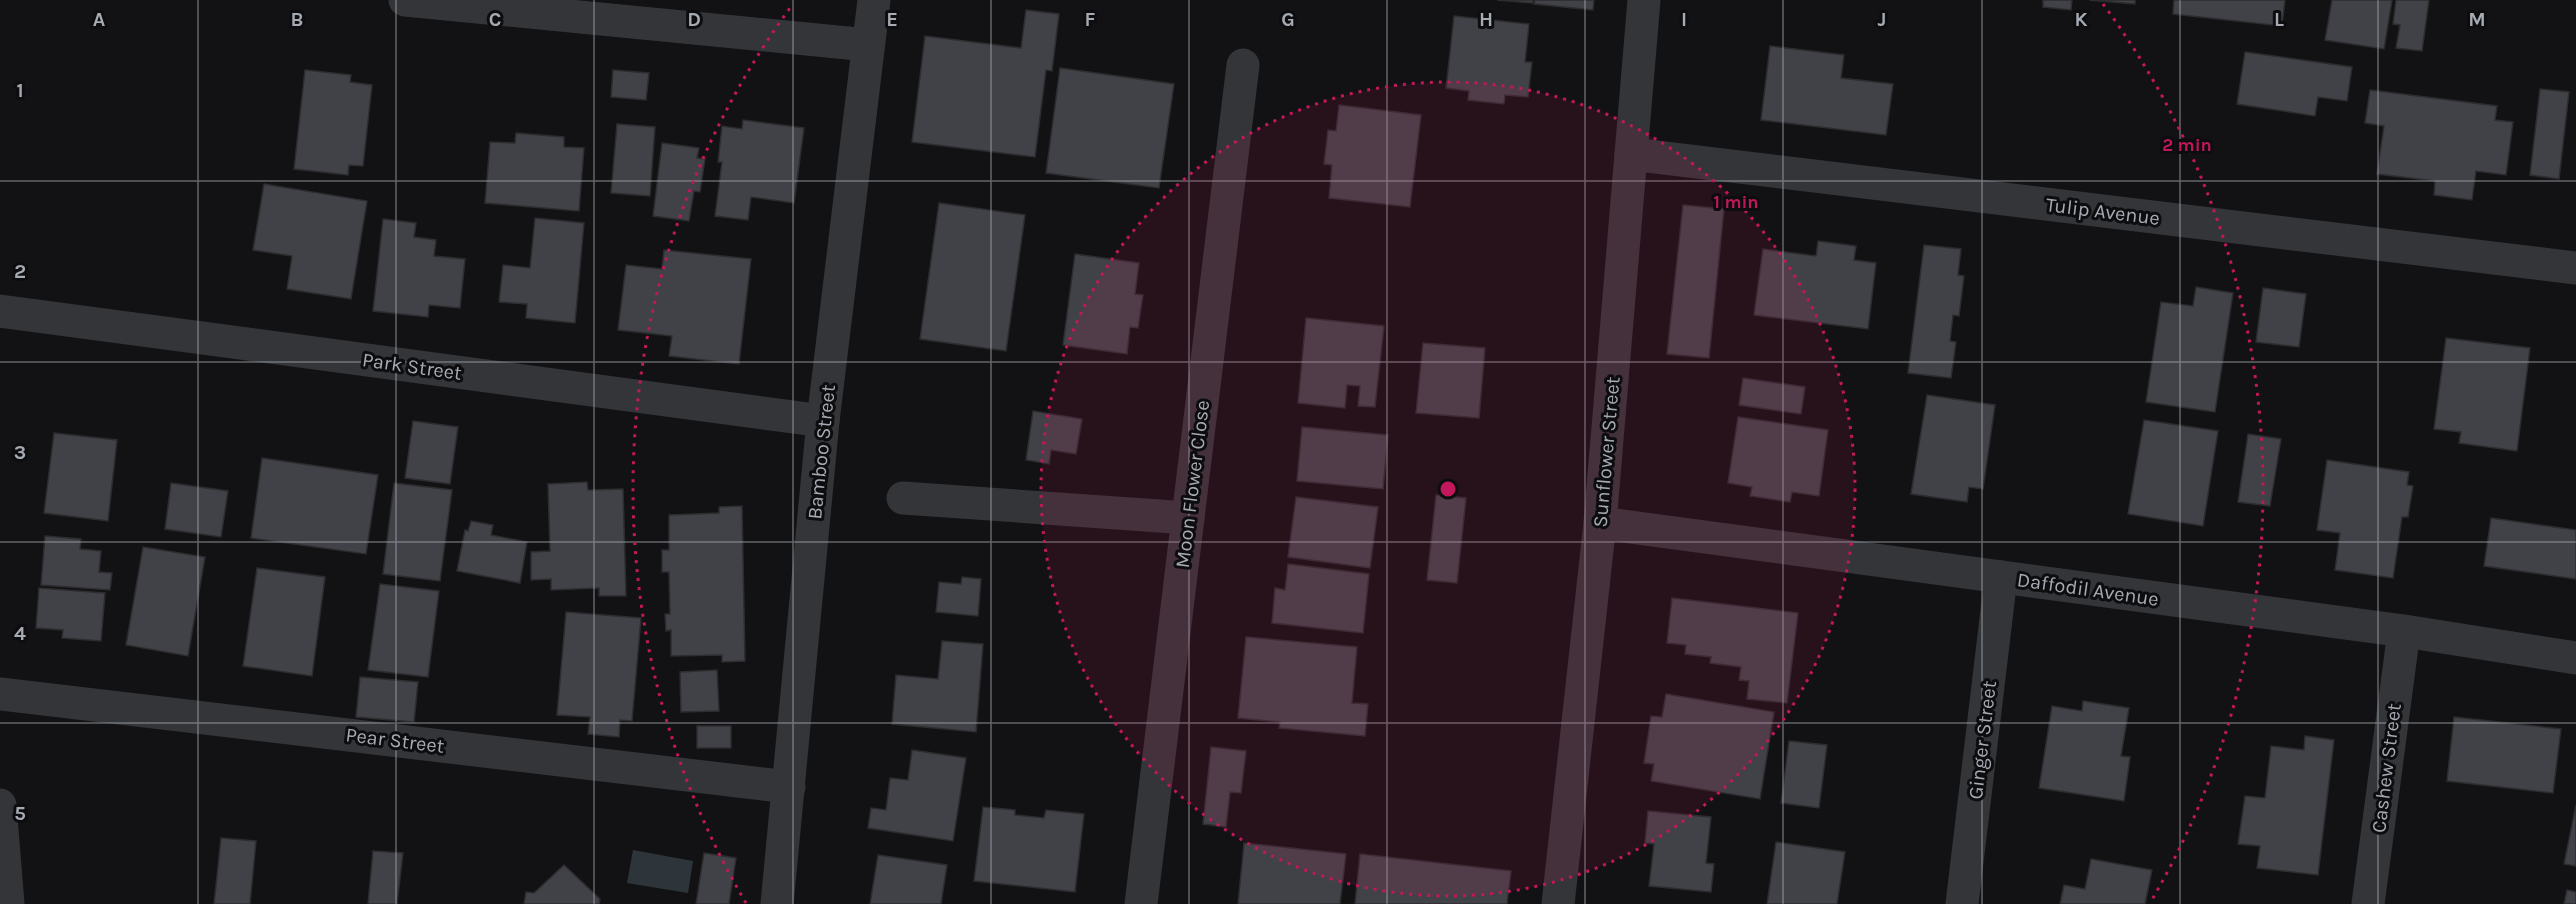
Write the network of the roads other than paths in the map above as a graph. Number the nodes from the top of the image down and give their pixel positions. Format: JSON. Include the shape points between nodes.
{"nodes":[{"id":1,"x":405,"y":0,"type":"edge"},
{"id":2,"x":874,"y":0,"type":"edge"},
{"id":3,"x":1644,"y":0,"type":"edge"},
{"id":4,"x":868,"y":45,"type":"junction"},
{"id":5,"x":1243,"y":65,"type":"dead end"},
{"id":6,"x":1630,"y":154,"type":"junction"},
{"id":7,"x":2576,"y":268,"type":"edge"},
{"id":8,"x":0,"y":311,"type":"edge"},
{"id":9,"x":823,"y":421,"type":"junction"},
{"id":10,"x":903,"y":498,"type":"dead end"},
{"id":11,"x":1188,"y":518,"type":"junction"},
{"id":12,"x":1600,"y":523,"type":"junction"},
{"id":13,"x":2001,"y":577,"type":"junction"},
{"id":14,"x":2404,"y":631,"type":"junction"},
{"id":15,"x":2576,"y":658,"type":"edge"},
{"id":16,"x":0,"y":694,"type":"edge"},
{"id":17,"x":789,"y":787,"type":"junction"},
{"id":18,"x":0,"y":805,"type":"edge"},
{"id":19,"x":8,"y":904,"type":"edge"},
{"id":20,"x":777,"y":904,"type":"edge"},
{"id":21,"x":1141,"y":904,"type":"edge"},
{"id":22,"x":1558,"y":904,"type":"edge"},
{"id":23,"x":1962,"y":904,"type":"edge"},
{"id":24,"x":2368,"y":904,"type":"edge"}],
"edges":[{"from":1,"to":4,"type":"street"},
{"from":2,"to":4,"type":"street","name":"Bamboo Street"},
{"from":3,"to":6,"type":"street","name":"Sunflower Street"},
{"from":4,"to":9,"type":"street","name":"Bamboo Street"},
{"from":5,"to":11,"type":"street","name":"Moon Flower Close"},
{"from":6,"to":7,"type":"street","name":"Tulip Avenue"},
{"from":6,"to":12,"type":"street","name":"Sunflower Street"},
{"from":8,"to":9,"type":"street","name":"Park Street"},
{"from":9,"to":17,"type":"street","name":"Bamboo Street"},
{"from":10,"to":11,"type":"street"},
{"from":11,"to":21,"type":"street","name":"Moon Flower Close"},
{"from":12,"to":13,"type":"street","name":"Daffodil Avenue"},
{"from":12,"to":22,"type":"street","name":"Sunflower Street"},
{"from":13,"to":14,"type":"street","name":"Daffodil Avenue"},
{"from":13,"to":23,"type":"street","name":"Ginger Street"},
{"from":14,"to":15,"type":"street","name":"Daffodil Avenue"},
{"from":14,"to":24,"type":"street","name":"Cashew Street"},
{"from":16,"to":17,"type":"street","name":"Pear Street"},
{"from":17,"to":20,"type":"street","name":"Bamboo Street"},
{"from":18,"to":19,"type":"street"}]}
